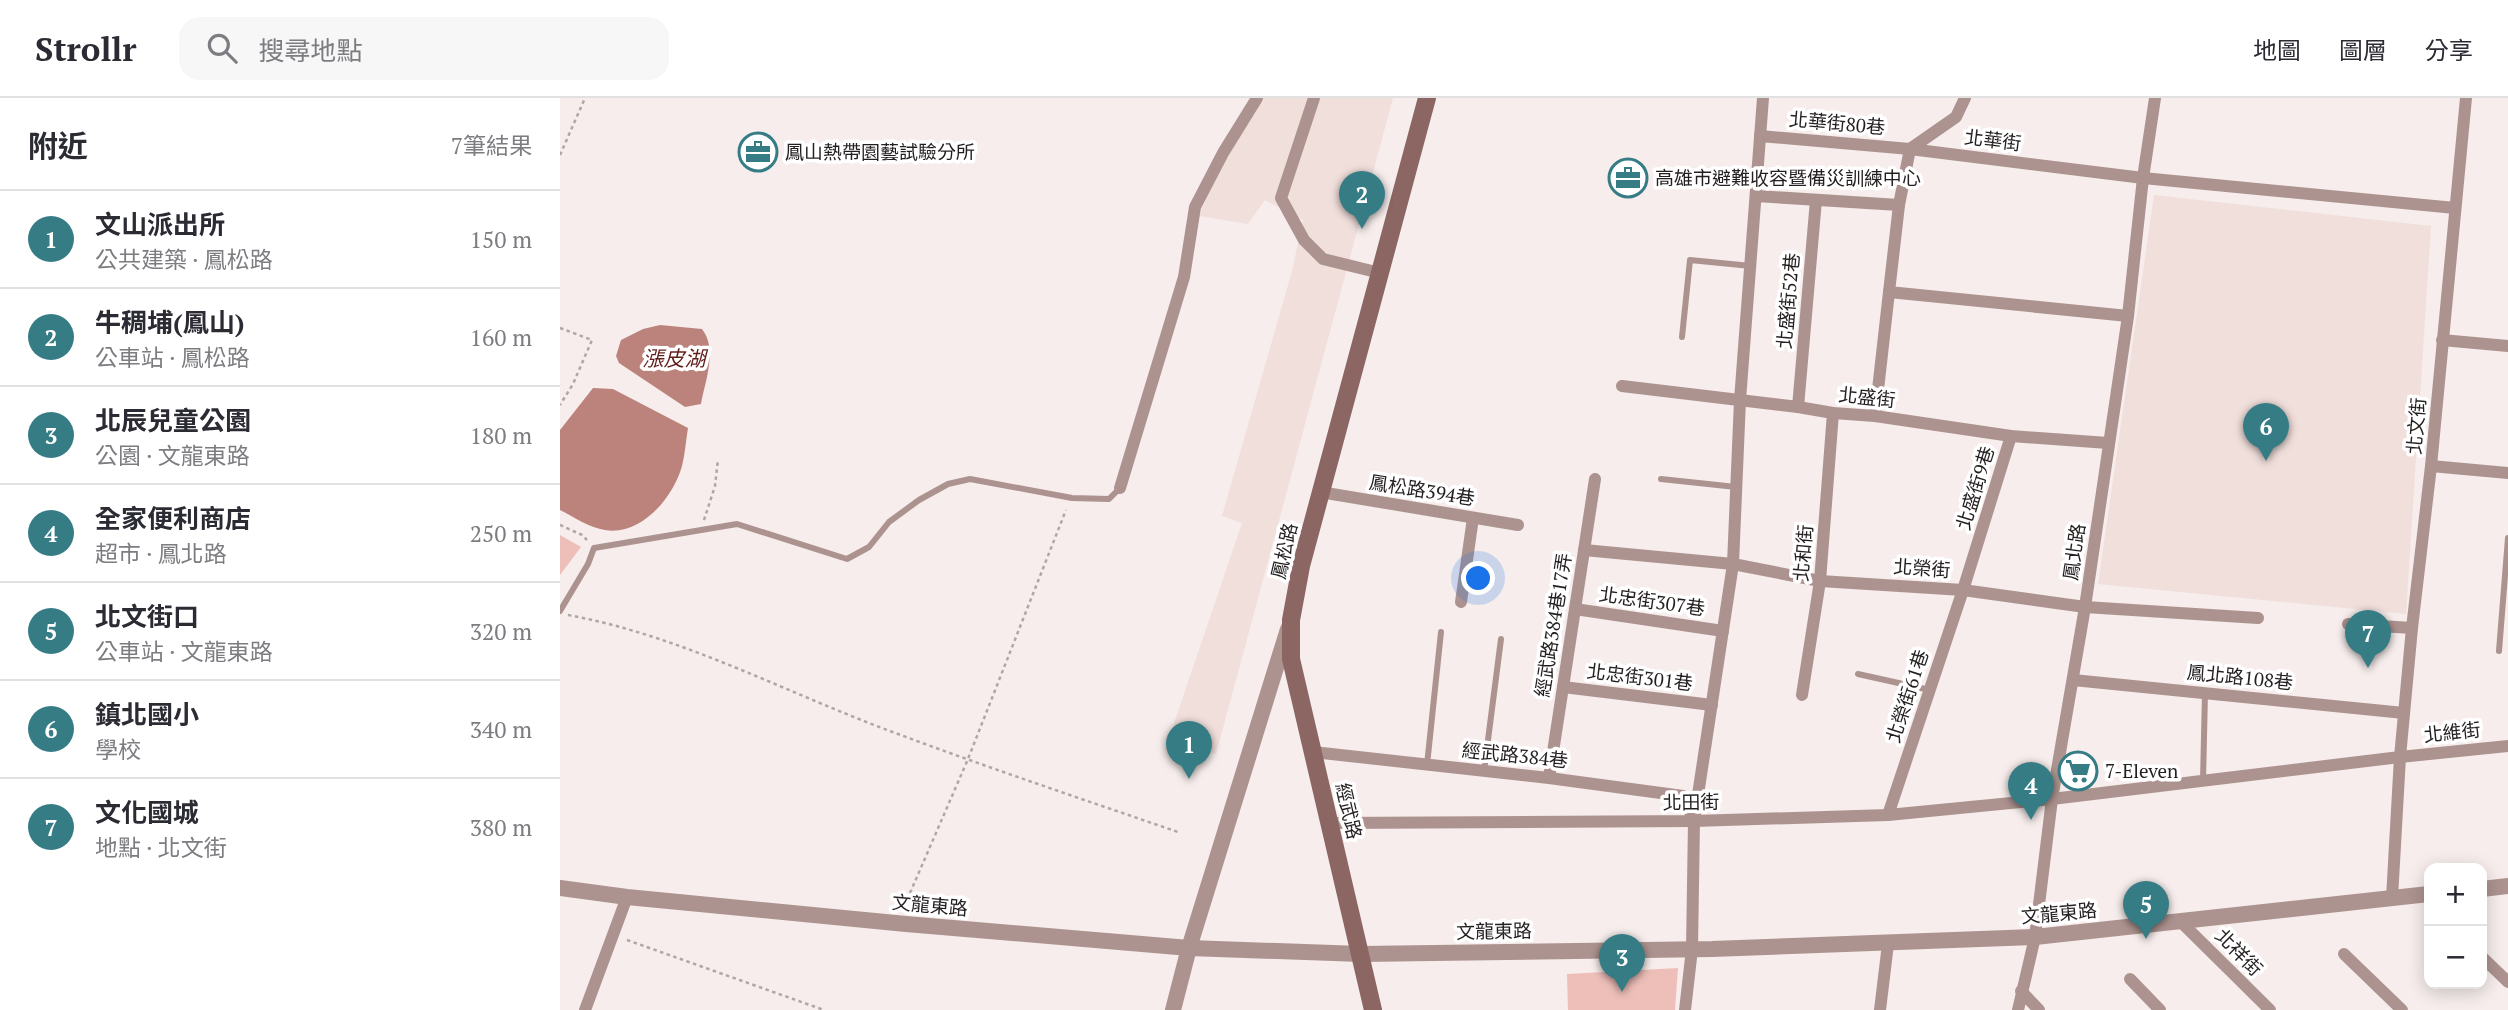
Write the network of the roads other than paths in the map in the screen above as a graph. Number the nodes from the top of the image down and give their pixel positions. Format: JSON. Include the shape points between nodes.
{"nodes":[{"id":1,"x":1257,"y":98,"type":"edge"},
{"id":2,"x":1314,"y":98,"type":"edge"},
{"id":3,"x":1427,"y":98,"type":"edge"},
{"id":4,"x":1763,"y":98,"type":"edge"},
{"id":5,"x":1965,"y":98,"type":"edge"},
{"id":6,"x":2155,"y":98,"type":"edge"},
{"id":7,"x":2466,"y":98,"type":"edge"},
{"id":8,"x":1760,"y":136,"type":"junction"},
{"id":9,"x":1910,"y":149,"type":"junction"},
{"id":10,"x":2143,"y":178,"type":"junction"},
{"id":11,"x":1756,"y":196,"type":"junction"},
{"id":12,"x":1816,"y":200,"type":"junction"},
{"id":13,"x":1899,"y":205,"type":"junction"},
{"id":14,"x":2455,"y":208,"type":"junction"},
{"id":15,"x":1751,"y":266,"type":"junction"},
{"id":16,"x":1380,"y":273,"type":"junction"},
{"id":17,"x":1889,"y":292,"type":"junction"},
{"id":18,"x":2128,"y":316,"type":"junction"},
{"id":19,"x":1682,"y":337,"type":"dead end"},
{"id":20,"x":2442,"y":340,"type":"junction"},
{"id":21,"x":2508,"y":346,"type":"edge"},
{"id":22,"x":1622,"y":386,"type":"dead end"},
{"id":23,"x":1740,"y":400,"type":"junction"},
{"id":24,"x":1798,"y":407,"type":"junction"},
{"id":25,"x":1833,"y":413,"type":"junction"},
{"id":26,"x":1875,"y":416,"type":"junction"},
{"id":27,"x":2011,"y":436,"type":"junction"},
{"id":28,"x":2109,"y":443,"type":"junction"},
{"id":29,"x":2431,"y":466,"type":"junction"},
{"id":30,"x":2508,"y":473,"type":"edge"},
{"id":31,"x":1595,"y":479,"type":"dead end"},
{"id":32,"x":1661,"y":479,"type":"dead end"},
{"id":33,"x":1736,"y":487,"type":"junction"},
{"id":34,"x":1120,"y":488,"type":"joint"},
{"id":35,"x":1320,"y":492,"type":"junction"},
{"id":36,"x":1473,"y":518,"type":"junction"},
{"id":37,"x":1518,"y":525,"type":"dead end"},
{"id":38,"x":2508,"y":538,"type":"edge"},
{"id":39,"x":1584,"y":550,"type":"junction"},
{"id":40,"x":1733,"y":564,"type":"junction"},
{"id":41,"x":1820,"y":581,"type":"junction"},
{"id":42,"x":1963,"y":590,"type":"junction"},
{"id":43,"x":1461,"y":603,"type":"dead end"},
{"id":44,"x":2085,"y":607,"type":"junction"},
{"id":45,"x":1575,"y":609,"type":"junction"},
{"id":46,"x":560,"y":612,"type":"edge"},
{"id":47,"x":2258,"y":618,"type":"dead end"},
{"id":48,"x":1291,"y":620,"type":"junction"},
{"id":49,"x":2348,"y":624,"type":"dead end"},
{"id":50,"x":2412,"y":628,"type":"junction"},
{"id":51,"x":1723,"y":631,"type":"junction"},
{"id":52,"x":1441,"y":632,"type":"dead end"},
{"id":53,"x":1501,"y":639,"type":"dead end"},
{"id":54,"x":2499,"y":651,"type":"dead end"},
{"id":55,"x":1858,"y":674,"type":"dead end"},
{"id":56,"x":2073,"y":680,"type":"junction"},
{"id":57,"x":1563,"y":687,"type":"junction"},
{"id":58,"x":1930,"y":690,"type":"junction"},
{"id":59,"x":2205,"y":693,"type":"junction"},
{"id":60,"x":1802,"y":695,"type":"dead end"},
{"id":61,"x":1712,"y":705,"type":"junction"},
{"id":62,"x":2404,"y":713,"type":"junction"},
{"id":63,"x":2508,"y":746,"type":"edge"},
{"id":64,"x":1314,"y":752,"type":"junction"},
{"id":65,"x":2400,"y":757,"type":"junction"},
{"id":66,"x":1427,"y":765,"type":"junction"},
{"id":67,"x":1484,"y":771,"type":"junction"},
{"id":68,"x":1549,"y":778,"type":"junction"},
{"id":69,"x":2203,"y":781,"type":"junction"},
{"id":70,"x":2052,"y":799,"type":"junction"},
{"id":71,"x":1888,"y":815,"type":"junction"},
{"id":72,"x":1694,"y":821,"type":"junction"},
{"id":73,"x":1330,"y":823,"type":"junction"},
{"id":74,"x":2508,"y":886,"type":"edge"},
{"id":75,"x":560,"y":888,"type":"edge"},
{"id":76,"x":2487,"y":888,"type":"edge"},
{"id":77,"x":627,"y":897,"type":"junction"},
{"id":78,"x":2392,"y":898,"type":"junction"},
{"id":79,"x":2424,"y":899,"type":"edge"},
{"id":80,"x":2180,"y":921,"type":"junction"},
{"id":81,"x":2035,"y":937,"type":"junction"},
{"id":82,"x":1888,"y":943,"type":"junction"},
{"id":83,"x":1189,"y":948,"type":"junction"},
{"id":84,"x":1692,"y":949,"type":"junction"},
{"id":85,"x":1361,"y":954,"type":"junction"},
{"id":86,"x":2344,"y":954,"type":"dead end"},
{"id":87,"x":2487,"y":962,"type":"edge"},
{"id":88,"x":2130,"y":979,"type":"dead end"},
{"id":89,"x":2508,"y":982,"type":"edge"},
{"id":90,"x":2021,"y":991,"type":"junction"},
{"id":91,"x":585,"y":1010,"type":"edge"},
{"id":92,"x":1173,"y":1010,"type":"edge"},
{"id":93,"x":1373,"y":1010,"type":"edge"},
{"id":94,"x":1685,"y":1010,"type":"edge"},
{"id":95,"x":1880,"y":1010,"type":"edge"},
{"id":96,"x":2018,"y":1010,"type":"edge"},
{"id":97,"x":2039,"y":1010,"type":"edge"},
{"id":98,"x":2160,"y":1010,"type":"edge"},
{"id":99,"x":2270,"y":1010,"type":"edge"},
{"id":100,"x":2402,"y":1010,"type":"edge"}],
"edges":[{"from":1,"to":34,"type":"street","via":[[1195,207],[1184,277]]},
{"from":2,"to":16,"type":"street","via":[[1281,198],[1304,240],[1323,259]]},
{"from":3,"to":16,"type":"main road","name":"鳳松路"},
{"from":4,"to":8,"type":"street"},
{"from":5,"to":9,"type":"street","via":[[1956,117]]},
{"from":6,"to":10,"type":"street","name":"鳳北路"},
{"from":7,"to":14,"type":"street","name":"北文街"},
{"from":8,"to":9,"type":"street","name":"北華街80巷"},
{"from":8,"to":11,"type":"street"},
{"from":9,"to":10,"type":"street","name":"北華街"},
{"from":9,"to":13,"type":"street"},
{"from":10,"to":14,"type":"street","name":"北華街"},
{"from":10,"to":18,"type":"street","name":"鳳北路"},
{"from":11,"to":12,"type":"street"},
{"from":11,"to":15,"type":"street"},
{"from":12,"to":13,"type":"street"},
{"from":12,"to":24,"type":"street","name":"北盛街52巷"},
{"from":13,"to":17,"type":"street"},
{"from":14,"to":20,"type":"street","name":"北文街"},
{"from":15,"to":19,"type":"lane","via":[[1690,260]]},
{"from":15,"to":23,"type":"street"},
{"from":16,"to":35,"type":"main road","name":"鳳松路"},
{"from":17,"to":18,"type":"street"},
{"from":17,"to":26,"type":"street"},
{"from":18,"to":28,"type":"street","name":"鳳北路"},
{"from":20,"to":21,"type":"street"},
{"from":20,"to":29,"type":"street","name":"北文街"},
{"from":22,"to":23,"type":"street","name":"北盛街"},
{"from":23,"to":24,"type":"street","name":"北盛街"},
{"from":23,"to":33,"type":"street"},
{"from":24,"to":25,"type":"street","name":"北盛街"},
{"from":25,"to":26,"type":"street","name":"北盛街"},
{"from":25,"to":41,"type":"street","name":"北和街"},
{"from":26,"to":27,"type":"street","name":"北盛街"},
{"from":27,"to":28,"type":"street","name":"北盛街"},
{"from":27,"to":42,"type":"street","name":"北盛街9巷"},
{"from":28,"to":44,"type":"street","name":"鳳北路"},
{"from":29,"to":30,"type":"street"},
{"from":29,"to":50,"type":"street","name":"北文街"},
{"from":31,"to":39,"type":"street","name":"經武路384巷17弄"},
{"from":32,"to":33,"type":"lane"},
{"from":33,"to":40,"type":"street"},
{"from":34,"to":46,"type":"lane","via":[[1109,499],[1072,498],[970,479],[948,484],[909,507],[889,522],[869,547],[847,559],[737,524],[594,548]]},
{"from":35,"to":36,"type":"street","name":"鳳松路394巷"},
{"from":35,"to":48,"type":"main road","name":"鳳松路"},
{"from":36,"to":37,"type":"street","name":"鳳松路394巷"},
{"from":36,"to":43,"type":"street"},
{"from":38,"to":54,"type":"lane"},
{"from":39,"to":40,"type":"street","name":"北榮街"},
{"from":39,"to":45,"type":"street","name":"經武路384巷17弄"},
{"from":40,"to":41,"type":"street","name":"北榮街"},
{"from":40,"to":51,"type":"street"},
{"from":41,"to":42,"type":"street","name":"北榮街"},
{"from":41,"to":60,"type":"street","name":"北和街"},
{"from":42,"to":44,"type":"street","name":"北榮街"},
{"from":42,"to":58,"type":"street","name":"北榮街61巷"},
{"from":44,"to":47,"type":"street","name":"北榮街"},
{"from":44,"to":56,"type":"street","name":"鳳北路"},
{"from":45,"to":51,"type":"street","name":"北忠街307巷"},
{"from":45,"to":57,"type":"street","name":"經武路384巷17弄"},
{"from":48,"to":64,"type":"main road","name":"經武路","via":[[1291,659]]},
{"from":48,"to":83,"type":"street","name":"鳳松路"},
{"from":49,"to":50,"type":"street"},
{"from":50,"to":62,"type":"street","name":"北文街"},
{"from":51,"to":61,"type":"street"},
{"from":52,"to":66,"type":"lane"},
{"from":53,"to":67,"type":"lane"},
{"from":55,"to":58,"type":"lane"},
{"from":56,"to":59,"type":"street","name":"鳳北路108巷"},
{"from":56,"to":70,"type":"street","name":"鳳北路"},
{"from":57,"to":61,"type":"street","name":"北忠街301巷"},
{"from":57,"to":68,"type":"street","name":"經武路384巷17弄"},
{"from":58,"to":71,"type":"street","name":"北榮街61巷"},
{"from":59,"to":62,"type":"street","name":"鳳北路108巷"},
{"from":59,"to":69,"type":"lane"},
{"from":61,"to":72,"type":"street"},
{"from":62,"to":65,"type":"street","name":"北文街"},
{"from":63,"to":65,"type":"street","name":"北維街"},
{"from":64,"to":66,"type":"street","name":"經武路384巷"},
{"from":64,"to":73,"type":"main road","name":"經武路"},
{"from":65,"to":69,"type":"street"},
{"from":65,"to":78,"type":"street","name":"北文街"},
{"from":66,"to":67,"type":"street","name":"經武路384巷"},
{"from":67,"to":68,"type":"street","name":"經武路384巷"},
{"from":68,"to":72,"type":"street","name":"經武路384巷","via":[[1683,796]]},
{"from":69,"to":70,"type":"street"},
{"from":70,"to":71,"type":"street","name":"北田街"},
{"from":70,"to":81,"type":"street","name":"鳳北路"},
{"from":71,"to":72,"type":"street","name":"北田街"},
{"from":72,"to":73,"type":"street","name":"北田街"},
{"from":72,"to":84,"type":"street"},
{"from":73,"to":85,"type":"main road","name":"經武路"},
{"from":74,"to":76,"type":"street"},
{"from":75,"to":77,"type":"street","name":"文龍東路"},
{"from":77,"to":83,"type":"street","name":"文龍東路"},
{"from":77,"to":91,"type":"street"},
{"from":78,"to":79,"type":"street","name":"文龍東路"},
{"from":78,"to":80,"type":"street","name":"文龍東路"},
{"from":80,"to":81,"type":"street","name":"文龍東路"},
{"from":80,"to":99,"type":"street","name":"北祥街"},
{"from":81,"to":82,"type":"street","name":"文龍東路"},
{"from":81,"to":90,"type":"street","name":"鳳北路"},
{"from":82,"to":84,"type":"street","name":"文龍東路"},
{"from":82,"to":95,"type":"street"},
{"from":83,"to":85,"type":"street","name":"文龍東路"},
{"from":83,"to":92,"type":"street","name":"鳳松路"},
{"from":84,"to":85,"type":"street","name":"文龍東路"},
{"from":84,"to":94,"type":"street"},
{"from":85,"to":93,"type":"main road","name":"經武路"},
{"from":86,"to":100,"type":"street"},
{"from":87,"to":89,"type":"street"},
{"from":88,"to":98,"type":"street"},
{"from":90,"to":96,"type":"street","name":"鳳北路"},
{"from":90,"to":97,"type":"street"}]}
